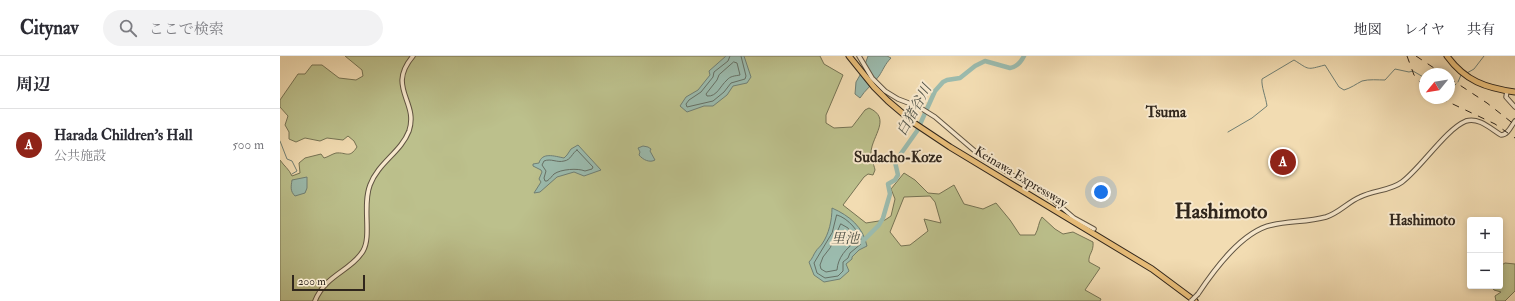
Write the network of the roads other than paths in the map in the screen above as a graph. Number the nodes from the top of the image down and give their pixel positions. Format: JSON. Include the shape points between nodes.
{"nodes":[{"id":1,"x":413,"y":56,"type":"edge"},
{"id":2,"x":849,"y":56,"type":"edge"},
{"id":3,"x":859,"y":56,"type":"edge"},
{"id":4,"x":1447,"y":56,"type":"edge"},
{"id":5,"x":876,"y":86,"type":"junction"},
{"id":6,"x":1507,"y":91,"type":"junction"},
{"id":7,"x":1515,"y":92,"type":"edge"},
{"id":8,"x":1515,"y":107,"type":"edge"},
{"id":9,"x":1515,"y":121,"type":"edge"},
{"id":10,"x":1094,"y":229,"type":"dead end"},
{"id":11,"x":315,"y":301,"type":"edge"},
{"id":12,"x":1191,"y":301,"type":"edge"},
{"id":13,"x":1195,"y":301,"type":"edge"}],
"edges":[{"from":1,"to":11,"type":"street","via":[[401,78],[411,116],[410,128],[404,140],[379,168],[370,184],[366,201],[366,246],[359,257],[324,286]]},
{"from":2,"to":5,"type":"highway","name":"Keinawa Expressway"},
{"from":3,"to":5,"type":"street"},
{"from":4,"to":6,"type":"highway","via":[[1475,82]]},
{"from":5,"to":10,"type":"street","via":[[931,114],[983,158],[1052,199],[1074,218]]},
{"from":5,"to":13,"type":"highway","name":"Keinawa Expressway","via":[[905,115],[936,138],[1103,238],[1152,269]]},
{"from":6,"to":7,"type":"highway"},
{"from":6,"to":8,"type":"street","via":[[1506,96]]},
{"from":9,"to":12,"type":"street","bridge":true,"via":[[1504,136],[1478,120],[1464,122],[1398,184],[1359,197],[1326,217],[1260,229],[1237,246]]}]}
